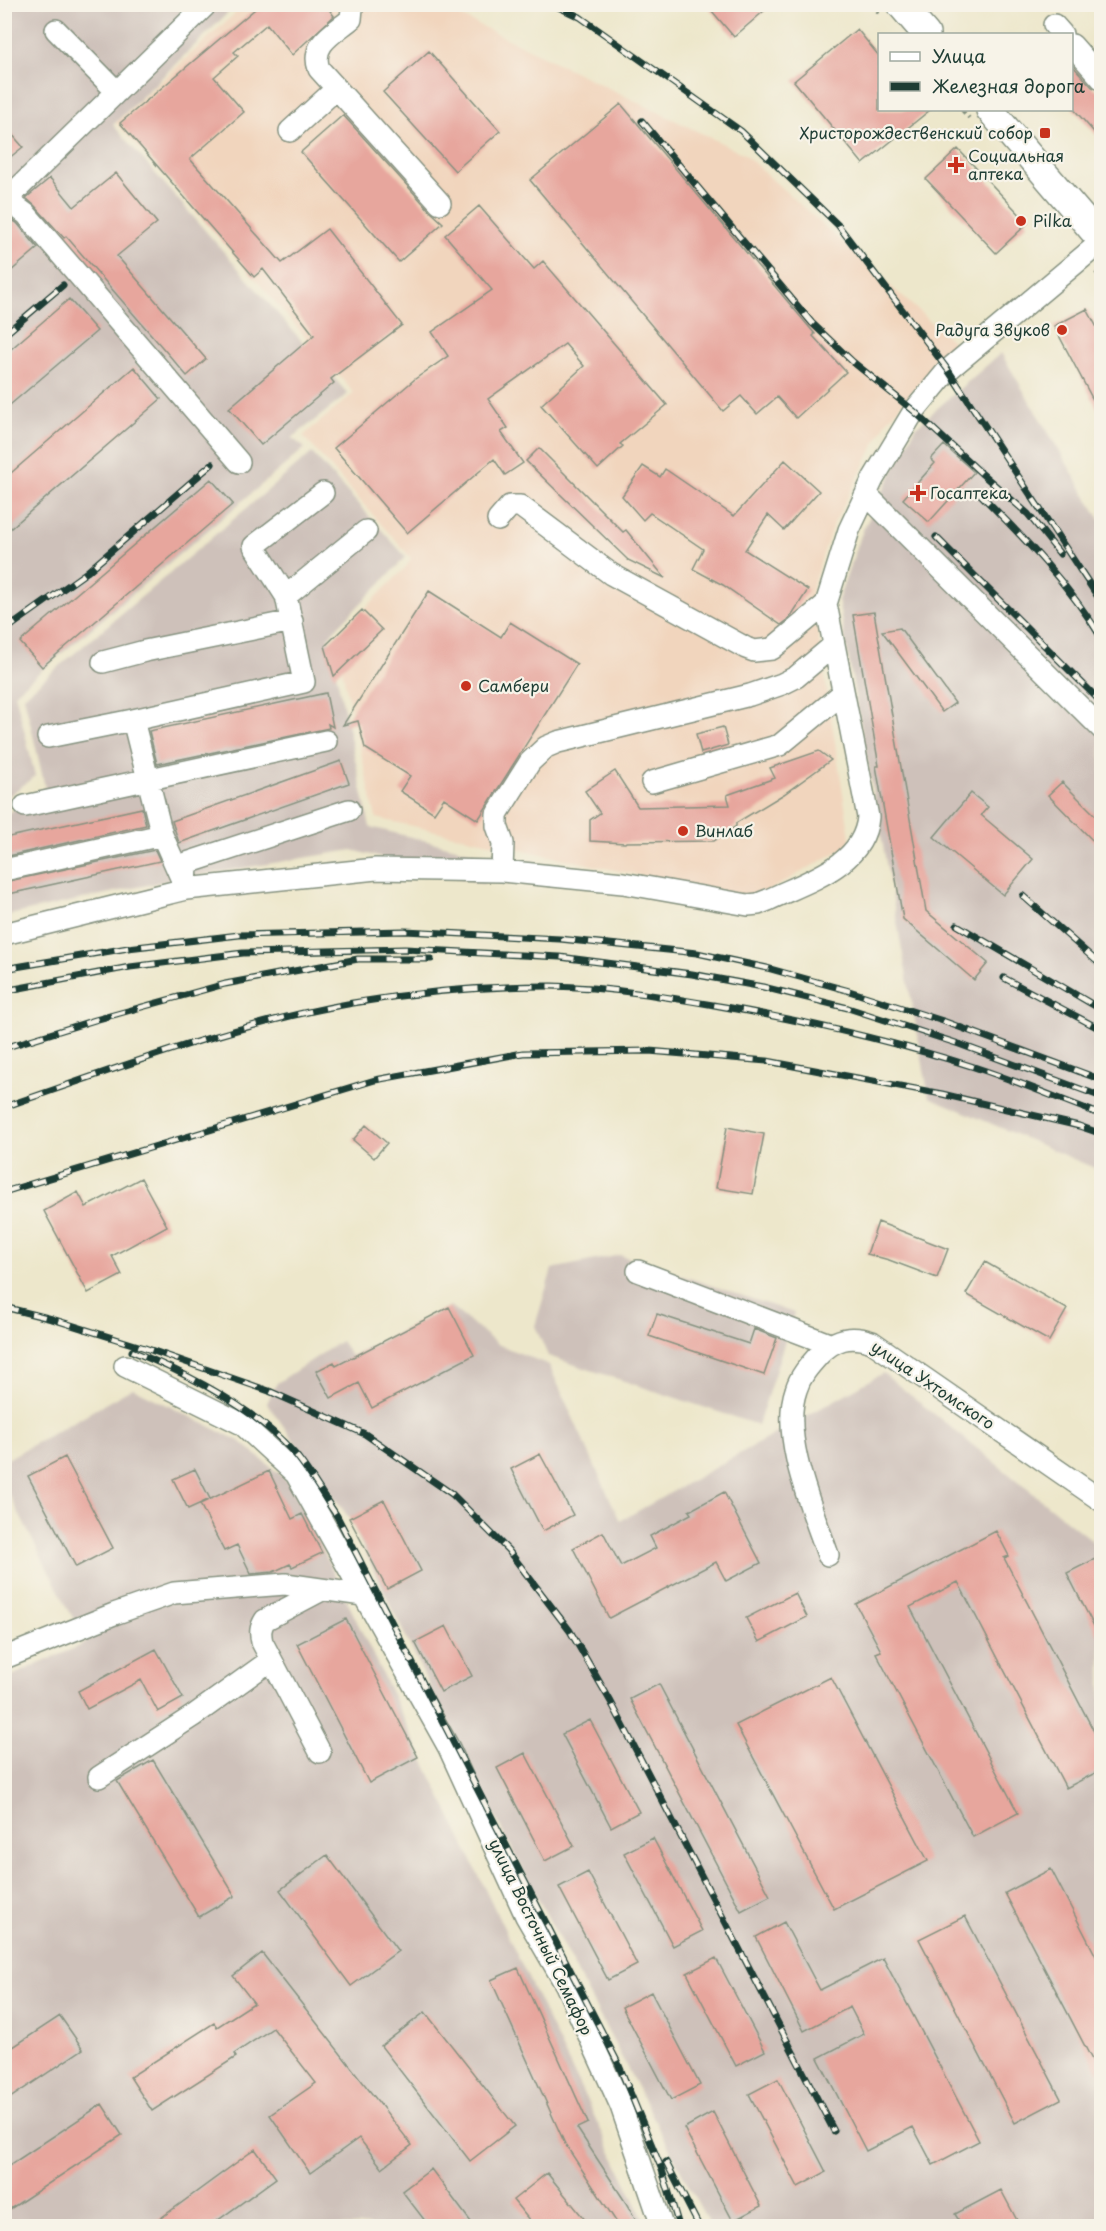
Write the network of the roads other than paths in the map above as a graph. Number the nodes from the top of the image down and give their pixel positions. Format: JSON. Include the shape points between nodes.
{"nodes":[{"id":1,"x":207,"y":4,"type":"edge"},
{"id":2,"x":350,"y":4,"type":"edge"},
{"id":3,"x":900,"y":4,"type":"edge"},
{"id":4,"x":56,"y":30,"type":"dead end"},
{"id":5,"x":925,"y":33,"type":"edge"},
{"id":6,"x":1073,"y":47,"type":"edge"},
{"id":7,"x":1101,"y":79,"type":"edge"},
{"id":8,"x":336,"y":89,"type":"junction"},
{"id":9,"x":117,"y":92,"type":"junction"},
{"id":10,"x":991,"y":111,"type":"edge"},
{"id":11,"x":290,"y":131,"type":"dead end"},
{"id":12,"x":5,"y":200,"type":"edge"},
{"id":13,"x":440,"y":203,"type":"dead end"},
{"id":14,"x":1101,"y":241,"type":"edge"},
{"id":15,"x":238,"y":462,"type":"dead end"},
{"id":16,"x":322,"y":492,"type":"dead end"},
{"id":17,"x":866,"y":494,"type":"junction"},
{"id":18,"x":498,"y":519,"type":"dead end"},
{"id":19,"x":366,"y":531,"type":"dead end"},
{"id":20,"x":286,"y":596,"type":"junction"},
{"id":21,"x":826,"y":604,"type":"junction"},
{"id":22,"x":292,"y":621,"type":"junction"},
{"id":23,"x":834,"y":645,"type":"junction"},
{"id":24,"x":103,"y":662,"type":"dead end"},
{"id":25,"x":843,"y":693,"type":"junction"},
{"id":26,"x":133,"y":720,"type":"junction"},
{"id":27,"x":1101,"y":729,"type":"edge"},
{"id":28,"x":48,"y":737,"type":"dead end"},
{"id":29,"x":326,"y":741,"type":"dead end"},
{"id":30,"x":147,"y":780,"type":"junction"},
{"id":31,"x":652,"y":782,"type":"dead end"},
{"id":32,"x":25,"y":806,"type":"dead end"},
{"id":33,"x":349,"y":810,"type":"dead end"},
{"id":34,"x":162,"y":836,"type":"junction"},
{"id":35,"x":4,"y":870,"type":"edge"},
{"id":36,"x":502,"y":871,"type":"junction"},
{"id":37,"x":186,"y":889,"type":"junction"},
{"id":38,"x":4,"y":934,"type":"edge"},
{"id":39,"x":638,"y":1271,"type":"dead end"},
{"id":40,"x":829,"y":1344,"type":"junction"},
{"id":41,"x":125,"y":1366,"type":"dead end"},
{"id":42,"x":1101,"y":1501,"type":"edge"},
{"id":43,"x":828,"y":1556,"type":"dead end"},
{"id":44,"x":322,"y":1590,"type":"junction"},
{"id":45,"x":363,"y":1595,"type":"junction"},
{"id":46,"x":4,"y":1658,"type":"edge"},
{"id":47,"x":271,"y":1660,"type":"junction"},
{"id":48,"x":320,"y":1752,"type":"dead end"},
{"id":49,"x":99,"y":1778,"type":"dead end"},
{"id":50,"x":662,"y":2226,"type":"edge"}],
"edges":[{"from":1,"to":9,"type":"street"},
{"from":2,"to":8,"type":"street","via":[[351,19],[317,50],[319,69]]},
{"from":3,"to":5,"type":"main road"},
{"from":4,"to":9,"type":"street"},
{"from":6,"to":7,"type":"street"},
{"from":8,"to":11,"type":"street"},
{"from":8,"to":13,"type":"street"},
{"from":9,"to":12,"type":"street"},
{"from":10,"to":14,"type":"main road"},
{"from":12,"to":15,"type":"street","via":[[26,214]]},
{"from":14,"to":17,"type":"street","via":[[948,370],[914,411]]},
{"from":16,"to":20,"type":"street","via":[[254,546]]},
{"from":17,"to":21,"type":"street","via":[[849,530]]},
{"from":17,"to":27,"type":"street"},
{"from":18,"to":21,"type":"street","via":[[510,506],[520,506],[611,574],[754,651],[772,649]]},
{"from":19,"to":20,"type":"street"},
{"from":20,"to":22,"type":"street"},
{"from":21,"to":23,"type":"street"},
{"from":22,"to":24,"type":"street"},
{"from":22,"to":26,"type":"street","via":[[304,682]]},
{"from":23,"to":25,"type":"street"},
{"from":23,"to":36,"type":"street","via":[[782,684],[546,747],[530,762],[497,814],[503,843]]},
{"from":25,"to":31,"type":"street","via":[[780,745]]},
{"from":25,"to":36,"type":"street","via":[[867,827],[850,854],[817,878],[759,904],[748,905],[623,883]]},
{"from":26,"to":28,"type":"street"},
{"from":26,"to":30,"type":"street"},
{"from":29,"to":30,"type":"street"},
{"from":30,"to":32,"type":"street"},
{"from":30,"to":34,"type":"street"},
{"from":33,"to":37,"type":"street","via":[[187,863]]},
{"from":34,"to":35,"type":"street"},
{"from":34,"to":37,"type":"street"},
{"from":36,"to":37,"type":"street","via":[[376,869]]},
{"from":37,"to":38,"type":"street"},
{"from":39,"to":40,"type":"street"},
{"from":40,"to":42,"type":"street","name":"улица Ухтомского","via":[[852,1337],[872,1342]]},
{"from":40,"to":43,"type":"street","via":[[805,1369],[795,1390],[792,1410],[796,1460]]},
{"from":41,"to":45,"type":"street","name":"улица Восточный Семафор","via":[[242,1424],[296,1474]]},
{"from":44,"to":45,"type":"street"},
{"from":44,"to":46,"type":"street","via":[[285,1584],[174,1593]]},
{"from":44,"to":47,"type":"street","via":[[265,1620],[260,1633]]},
{"from":45,"to":50,"type":"street","name":"улица Восточный Семафор","via":[[449,1748],[526,1916],[566,1985],[621,2106]]},
{"from":47,"to":48,"type":"street"},
{"from":47,"to":49,"type":"street"}]}
